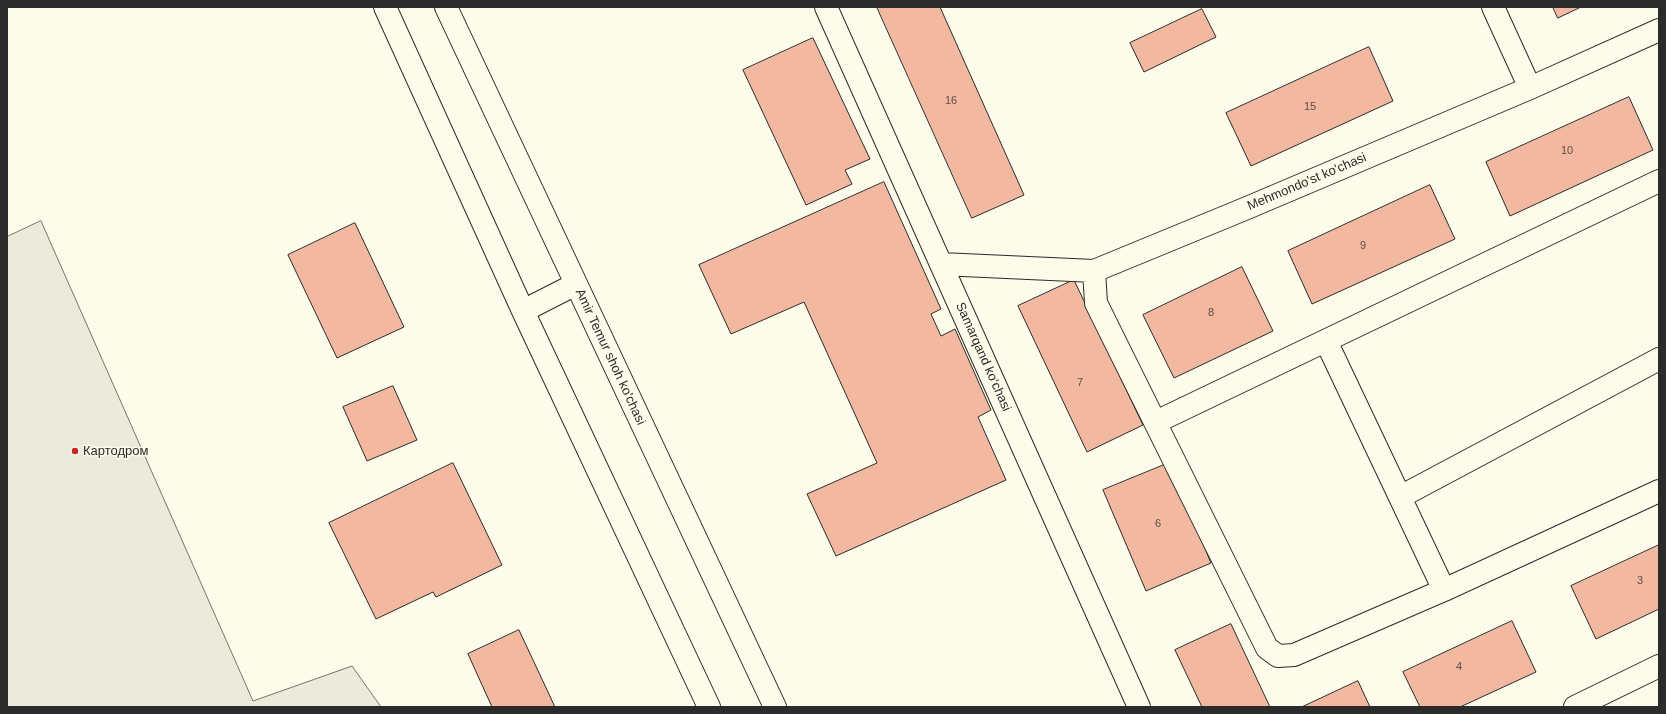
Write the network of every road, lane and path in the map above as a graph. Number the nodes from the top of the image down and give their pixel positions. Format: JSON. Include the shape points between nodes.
{"nodes":[{"id":1,"x":385,"y":7,"type":"edge"},
{"id":2,"x":446,"y":7,"type":"edge"},
{"id":3,"x":826,"y":7,"type":"edge"},
{"id":4,"x":1493,"y":7,"type":"edge"},
{"id":5,"x":1659,"y":30,"type":"edge"},
{"id":6,"x":1530,"y":88,"type":"junction"},
{"id":7,"x":1659,"y":181,"type":"edge"},
{"id":8,"x":942,"y":264,"type":"junction"},
{"id":9,"x":1094,"y":271,"type":"junction"},
{"id":10,"x":576,"y":284,"type":"junction"},
{"id":11,"x":523,"y":311,"type":"junction"},
{"id":12,"x":1326,"y":341,"type":"junction"},
{"id":13,"x":1659,"y":358,"type":"edge"},
{"id":14,"x":1156,"y":422,"type":"junction"},
{"id":15,"x":1659,"y":491,"type":"edge"},
{"id":16,"x":1400,"y":497,"type":"junction"},
{"id":17,"x":1444,"y":590,"type":"junction"},
{"id":18,"x":1659,"y":666,"type":"edge"},
{"id":19,"x":710,"y":707,"type":"edge"},
{"id":20,"x":775,"y":707,"type":"edge"},
{"id":21,"x":1139,"y":707,"type":"edge"},
{"id":22,"x":1575,"y":707,"type":"edge"}],
"edges":[{"from":1,"to":11,"type":"main road"},
{"from":2,"to":10,"type":"main road","name":"Amir Temur shoh ko'chasi"},
{"from":3,"to":8,"type":"main road","name":"Samarqand ko‘chasi"},
{"from":4,"to":6,"type":"main road"},
{"from":5,"to":6,"type":"main road","name":"Mehmondo'st ko'chasi"},
{"from":6,"to":9,"type":"main road","name":"Mehmondo'st ko'chasi"},
{"from":7,"to":12,"type":"main road"},
{"from":8,"to":9,"type":"main road","name":"Mehmondo'st ko'chasi"},
{"from":8,"to":21,"type":"main road","name":"Samarqand ko‘chasi"},
{"from":9,"to":14,"type":"main road","via":[[1096,303]]},
{"from":10,"to":11,"type":"main road"},
{"from":10,"to":20,"type":"main road","name":"Amir Temur shoh ko'chasi"},
{"from":11,"to":19,"type":"main road"},
{"from":12,"to":14,"type":"main road"},
{"from":12,"to":16,"type":"main road"},
{"from":13,"to":16,"type":"main road"},
{"from":14,"to":17,"type":"main road","via":[[1267,648],[1278,656],[1294,655]]},
{"from":15,"to":17,"type":"main road"},
{"from":16,"to":17,"type":"main road"},
{"from":18,"to":22,"type":"main road"}]}
